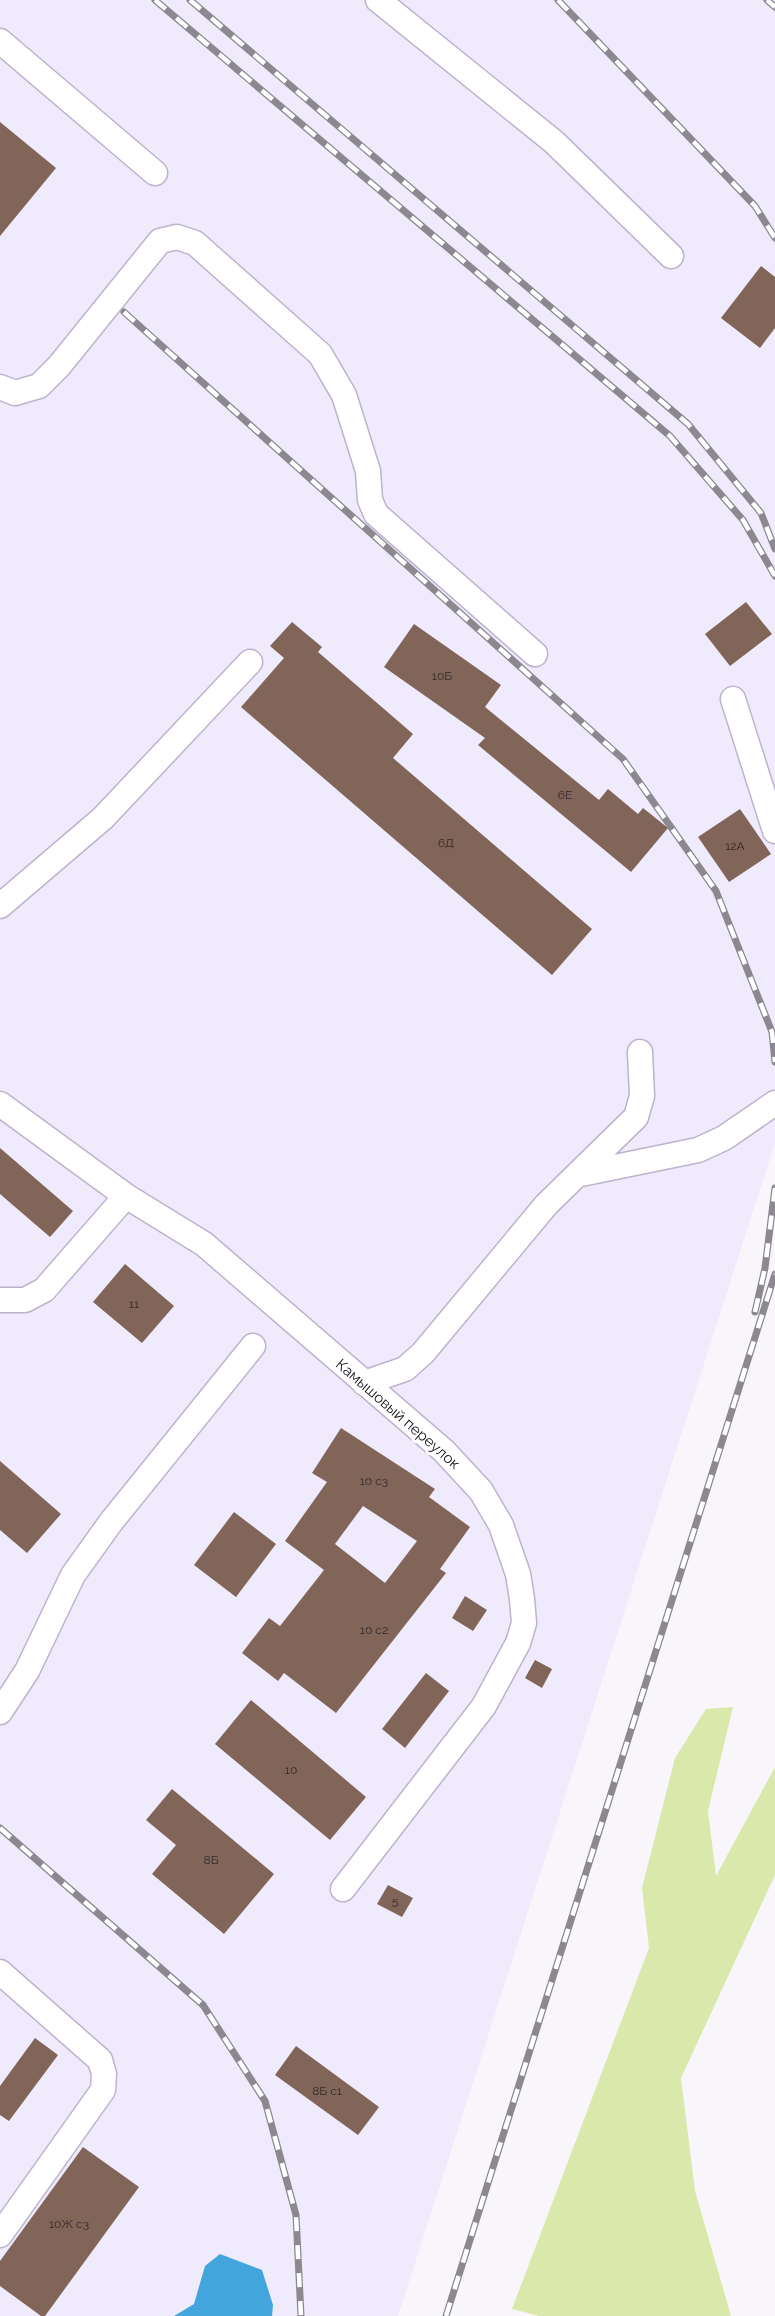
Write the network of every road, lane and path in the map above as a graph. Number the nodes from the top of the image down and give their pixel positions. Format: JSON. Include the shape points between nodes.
{"nodes":[{"id":1,"x":378,"y":0,"type":"edge"},
{"id":2,"x":0,"y":41,"type":"edge"},
{"id":3,"x":155,"y":173,"type":"dead end"},
{"id":4,"x":671,"y":256,"type":"dead end"},
{"id":5,"x":0,"y":387,"type":"edge"},
{"id":6,"x":535,"y":654,"type":"dead end"},
{"id":7,"x":250,"y":662,"type":"dead end"},
{"id":8,"x":733,"y":699,"type":"dead end"},
{"id":9,"x":775,"y":831,"type":"edge"},
{"id":10,"x":0,"y":906,"type":"edge"},
{"id":11,"x":640,"y":1052,"type":"dead end"},
{"id":12,"x":775,"y":1103,"type":"edge"},
{"id":13,"x":0,"y":1104,"type":"edge"},
{"id":14,"x":581,"y":1173,"type":"junction"},
{"id":15,"x":126,"y":1196,"type":"junction"},
{"id":16,"x":0,"y":1300,"type":"edge"},
{"id":17,"x":253,"y":1346,"type":"dead end"},
{"id":18,"x":364,"y":1383,"type":"junction"},
{"id":19,"x":0,"y":1712,"type":"edge"},
{"id":20,"x":343,"y":1889,"type":"dead end"},
{"id":21,"x":0,"y":1972,"type":"edge"},
{"id":22,"x":0,"y":2235,"type":"edge"}],
"edges":[{"from":1,"to":4,"type":"lane","via":[[554,142]]},
{"from":2,"to":3,"type":"lane"},
{"from":5,"to":6,"type":"lane","via":[[15,393],[39,386],[160,241],[177,237],[195,243],[320,354],[344,395],[368,471],[370,500],[376,514]]},
{"from":7,"to":10,"type":"lane","via":[[103,818]]},
{"from":8,"to":9,"type":"lane"},
{"from":11,"to":14,"type":"lane","via":[[642,1096],[636,1117]]},
{"from":12,"to":14,"type":"lane","via":[[724,1138],[698,1150]]},
{"from":13,"to":15,"type":"lane","name":"Камышовый переулок"},
{"from":14,"to":18,"type":"lane","via":[[546,1205],[423,1353],[405,1369]]},
{"from":15,"to":16,"type":"lane","via":[[44,1290],[25,1300]]},
{"from":15,"to":18,"type":"lane","name":"Камышовый переулок","via":[[204,1244]]},
{"from":17,"to":19,"type":"lane","via":[[73,1575],[27,1671]]},
{"from":18,"to":20,"type":"lane","name":"Камышовый переулок","via":[[444,1451],[482,1491],[501,1525],[518,1574],[524,1623],[518,1643],[484,1706]]},
{"from":21,"to":22,"type":"lane","via":[[100,2060],[104,2074],[103,2090]]}]}
